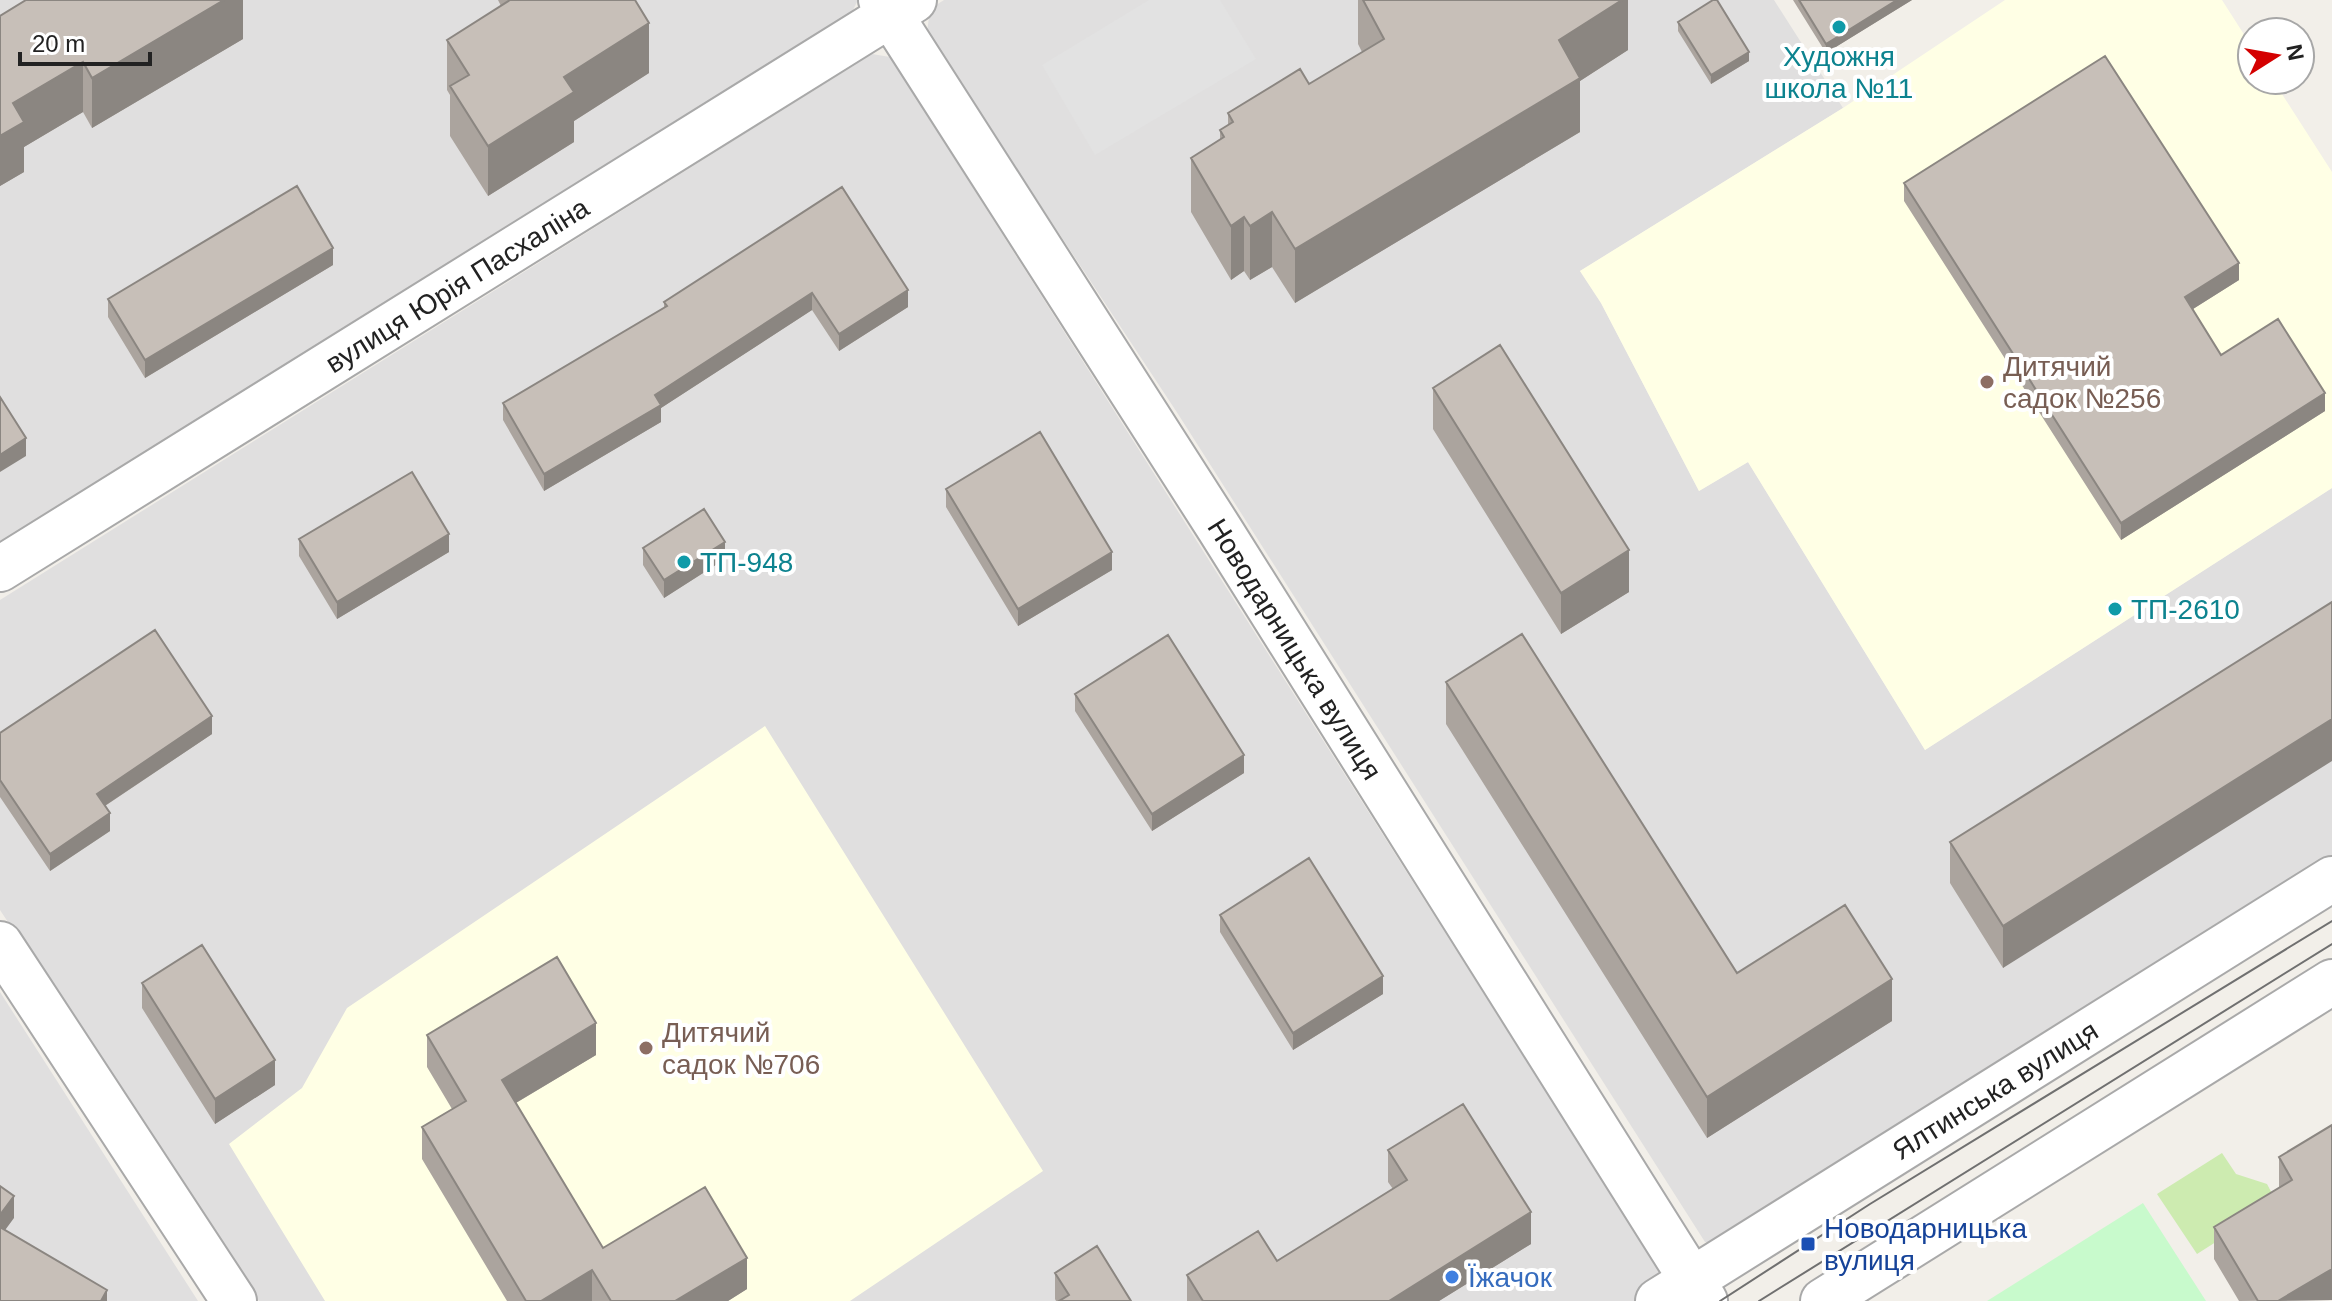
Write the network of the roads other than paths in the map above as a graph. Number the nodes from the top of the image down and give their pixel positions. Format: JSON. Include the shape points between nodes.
{"nodes":[{"id":1,"x":895,"y":5,"type":"edge"},
{"id":2,"x":0,"y":569,"type":"edge"},
{"id":3,"x":2332,"y":879,"type":"edge"},
{"id":4,"x":0,"y":944,"type":"edge"},
{"id":5,"x":2332,"y":982,"type":"edge"},
{"id":6,"x":1685,"y":1294,"type":"edge"},
{"id":7,"x":234,"y":1301,"type":"edge"},
{"id":8,"x":1823,"y":1301,"type":"edge"}],
"edges":[{"from":1,"to":2,"type":"street","name":"вулиця Юрія Пасхаліна"},
{"from":1,"to":6,"type":"street","name":"Новодарницька вулиця"},
{"from":3,"to":6,"type":"street","name":"Ялтинська вулиця"},
{"from":4,"to":7,"type":"street"},
{"from":5,"to":8,"type":"street"}]}
